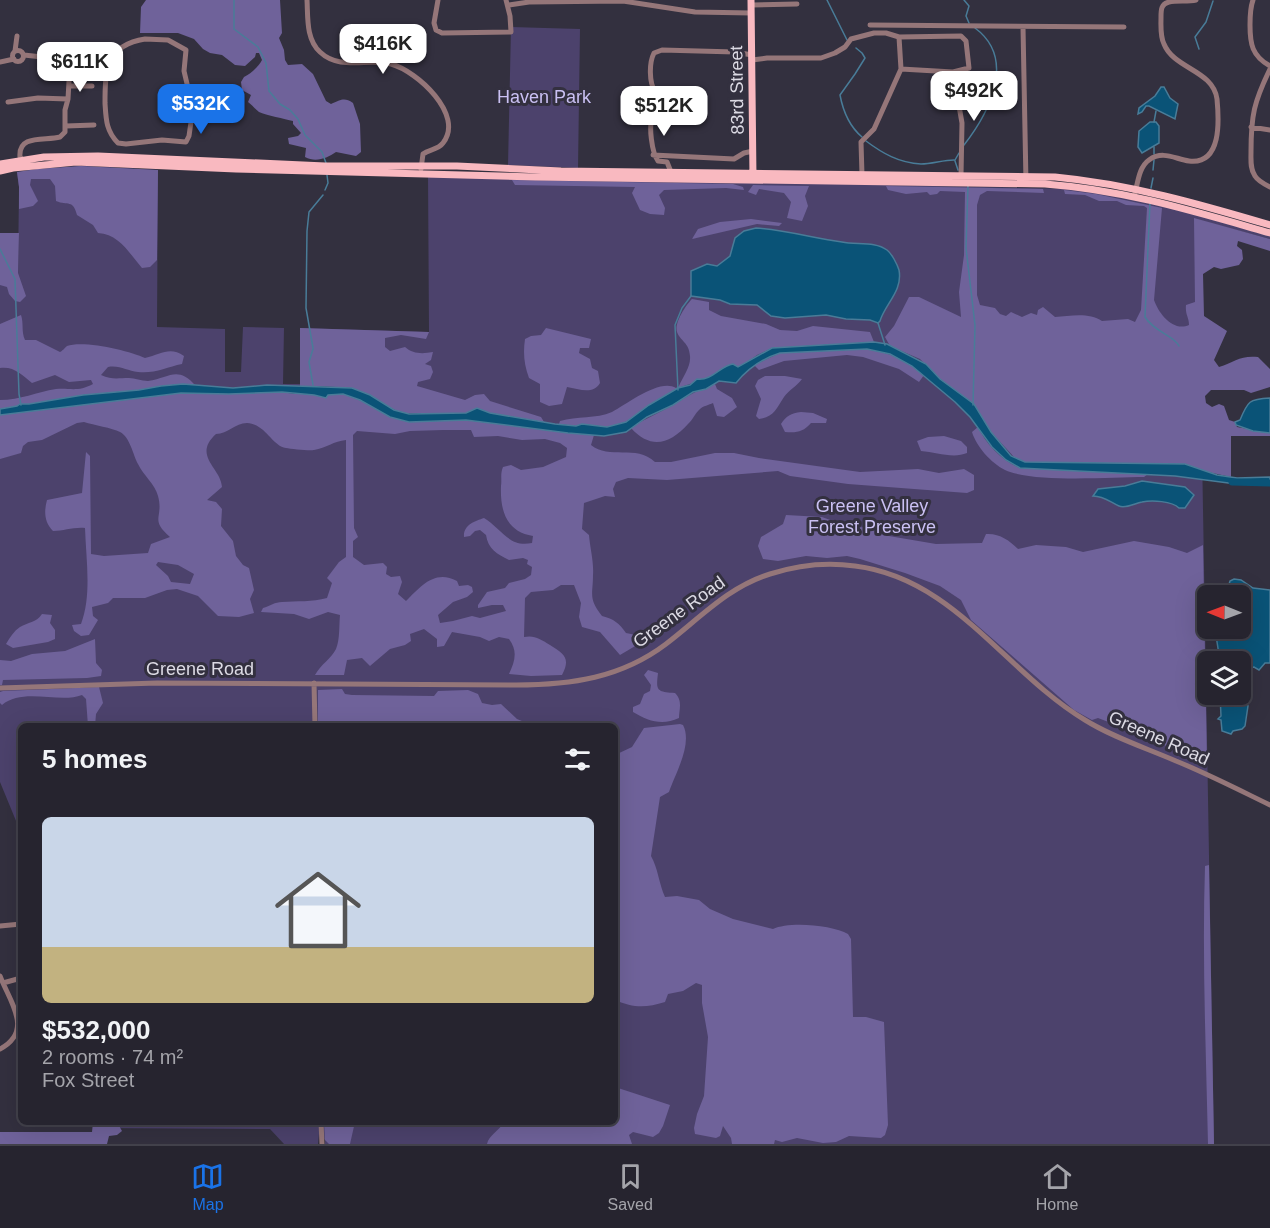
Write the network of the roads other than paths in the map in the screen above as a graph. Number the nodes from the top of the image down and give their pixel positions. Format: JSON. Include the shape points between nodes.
{"nodes":[{"id":1,"x":307,"y":0,"type":"edge"},
{"id":2,"x":438,"y":0,"type":"edge"},
{"id":3,"x":1196,"y":0,"type":"edge"},
{"id":4,"x":1253,"y":0,"type":"edge"},
{"id":5,"x":548,"y":1,"type":"edge"},
{"id":6,"x":600,"y":1,"type":"edge"},
{"id":7,"x":507,"y":2,"type":"edge"},
{"id":8,"x":751,"y":2,"type":"edge"},
{"id":9,"x":797,"y":4,"type":"dead end"},
{"id":10,"x":751,"y":13,"type":"junction"},
{"id":11,"x":870,"y":25,"type":"dead end"},
{"id":12,"x":1023,"y":27,"type":"junction"},
{"id":13,"x":1124,"y":27,"type":"dead end"},
{"id":14,"x":17,"y":36,"type":"dead end"},
{"id":15,"x":899,"y":37,"type":"junction"},
{"id":16,"x":15,"y":51,"type":"junction"},
{"id":17,"x":24,"y":54,"type":"junction"},
{"id":18,"x":752,"y":57,"type":"junction"},
{"id":19,"x":14,"y":59,"type":"junction"},
{"id":20,"x":0,"y":62,"type":"edge"},
{"id":21,"x":1270,"y":68,"type":"edge"},
{"id":22,"x":901,"y":69,"type":"junction"},
{"id":23,"x":953,"y":72,"type":"junction"},
{"id":24,"x":69,"y":86,"type":"junction"},
{"id":25,"x":92,"y":86,"type":"dead end"},
{"id":26,"x":656,"y":93,"type":"junction"},
{"id":27,"x":674,"y":94,"type":"dead end"},
{"id":28,"x":687,"y":97,"type":"dead end"},
{"id":29,"x":68,"y":99,"type":"junction"},
{"id":30,"x":8,"y":102,"type":"dead end"},
{"id":31,"x":666,"y":103,"type":"junction"},
{"id":32,"x":655,"y":114,"type":"junction"},
{"id":33,"x":94,"y":125,"type":"dead end"},
{"id":34,"x":66,"y":126,"type":"junction"},
{"id":35,"x":1251,"y":127,"type":"junction"},
{"id":36,"x":1270,"y":130,"type":"edge"},
{"id":37,"x":118,"y":143,"type":"junction"},
{"id":38,"x":126,"y":144,"type":"junction"},
{"id":39,"x":753,"y":151,"type":"junction"},
{"id":40,"x":653,"y":155,"type":"junction"},
{"id":41,"x":23,"y":160,"type":"junction"},
{"id":42,"x":120,"y":160,"type":"junction"},
{"id":43,"x":0,"y":164,"type":"edge"},
{"id":44,"x":421,"y":169,"type":"junction"},
{"id":45,"x":0,"y":171,"type":"edge"},
{"id":46,"x":671,"y":172,"type":"junction"},
{"id":47,"x":862,"y":175,"type":"junction"},
{"id":48,"x":962,"y":176,"type":"junction"},
{"id":49,"x":753,"y":177,"type":"junction"},
{"id":50,"x":1026,"y":180,"type":"junction"},
{"id":51,"x":1270,"y":187,"type":"edge"},
{"id":52,"x":1135,"y":192,"type":"junction"},
{"id":53,"x":1270,"y":225,"type":"edge"},
{"id":54,"x":1270,"y":233,"type":"edge"},
{"id":55,"x":314,"y":683,"type":"junction"},
{"id":56,"x":0,"y":688,"type":"edge"},
{"id":57,"x":315,"y":723,"type":"edge"},
{"id":58,"x":1270,"y":805,"type":"edge"},
{"id":59,"x":18,"y":924,"type":"edge"},
{"id":60,"x":0,"y":926,"type":"edge"},
{"id":61,"x":0,"y":976,"type":"edge"},
{"id":62,"x":18,"y":979,"type":"edge"},
{"id":63,"x":3,"y":983,"type":"junction"},
{"id":64,"x":0,"y":1049,"type":"edge"},
{"id":65,"x":321,"y":1125,"type":"edge"},
{"id":66,"x":322,"y":1144,"type":"edge"}],
"edges":[{"from":1,"to":44,"type":"street","via":[[310,36],[323,55],[343,63],[395,65],[413,74],[438,99],[447,118],[447,135],[441,145],[423,154]]},
{"from":2,"to":7,"type":"street","via":[[434,23],[442,33],[511,32]]},
{"from":3,"to":52,"type":"street","via":[[1164,5],[1162,35],[1171,55],[1213,89],[1216,143],[1208,156],[1196,161],[1166,155],[1151,159],[1143,167]]},
{"from":4,"to":21,"type":"street","via":[[1250,42],[1253,52]]},
{"from":5,"to":6,"type":"street"},
{"from":5,"to":7,"type":"street"},
{"from":6,"to":10,"type":"street","via":[[637,2],[695,12]]},
{"from":8,"to":9,"type":"street"},
{"from":8,"to":10,"type":"main road","name":"83rd Street"},
{"from":10,"to":18,"type":"main road","name":"83rd Street"},
{"from":11,"to":12,"type":"street"},
{"from":12,"to":13,"type":"street"},
{"from":12,"to":50,"type":"street"},
{"from":14,"to":16,"type":"street"},
{"from":15,"to":18,"type":"street","via":[[886,33],[861,36],[821,58]]},
{"from":15,"to":22,"type":"street"},
{"from":15,"to":23,"type":"street","via":[[961,36],[966,41],[969,68]]},
{"from":16,"to":17,"type":"street"},
{"from":16,"to":19,"type":"street"},
{"from":17,"to":19,"type":"street","via":[[21,61]]},
{"from":17,"to":24,"type":"street","via":[[58,54],[67,58]]},
{"from":18,"to":26,"type":"street","via":[[731,52],[657,51],[651,57]]},
{"from":18,"to":39,"type":"main road","name":"83rd Street"},
{"from":19,"to":20,"type":"street"},
{"from":21,"to":35,"type":"street","via":[[1253,109]]},
{"from":22,"to":23,"type":"street"},
{"from":22,"to":47,"type":"street","via":[[874,129],[861,142]]},
{"from":23,"to":48,"type":"street","via":[[963,123]]},
{"from":24,"to":25,"type":"street"},
{"from":24,"to":29,"type":"street"},
{"from":26,"to":31,"type":"street"},
{"from":26,"to":32,"type":"street"},
{"from":27,"to":31,"type":"street"},
{"from":28,"to":31,"type":"street","via":[[673,110]]},
{"from":29,"to":30,"type":"street"},
{"from":29,"to":34,"type":"street"},
{"from":31,"to":32,"type":"street"},
{"from":32,"to":40,"type":"street","via":[[651,125]]},
{"from":33,"to":34,"type":"street"},
{"from":34,"to":41,"type":"street","via":[[60,137],[22,145]]},
{"from":35,"to":36,"type":"street"},
{"from":35,"to":51,"type":"street","via":[[1254,176]]},
{"from":37,"to":38,"type":"street"},
{"from":37,"to":38,"type":"street","via":[[106,123],[105,74],[109,62],[135,40],[168,40],[186,50],[189,136],[186,142]]},
{"from":37,"to":42,"type":"street"},
{"from":38,"to":42,"type":"street"},
{"from":39,"to":40,"type":"street","via":[[734,159]]},
{"from":39,"to":49,"type":"main road","name":"83rd Street"},
{"from":40,"to":46,"type":"street","via":[[658,161],[667,162]]},
{"from":41,"to":42,"type":"main road","via":[[59,156]]},
{"from":41,"to":43,"type":"main road"},
{"from":42,"to":44,"type":"main road"},
{"from":42,"to":45,"type":"main road"},
{"from":44,"to":46,"type":"main road"},
{"from":44,"to":49,"type":"main road"},
{"from":46,"to":49,"type":"main road"},
{"from":47,"to":48,"type":"main road"},
{"from":47,"to":49,"type":"main road"},
{"from":48,"to":50,"type":"main road"},
{"from":49,"to":50,"type":"main road"},
{"from":50,"to":52,"type":"main road","via":[[1087,180]]},
{"from":52,"to":53,"type":"main road","via":[[1193,203]]},
{"from":52,"to":54,"type":"main road"},
{"from":55,"to":56,"type":"street","name":"Greene Road"},
{"from":55,"to":57,"type":"street"},
{"from":55,"to":58,"type":"street","name":"Greene Road","via":[[548,685],[589,680],[652,653],[718,600],[754,580],[801,566],[860,566],[898,576],[940,599],[1052,698],[1088,722]]},
{"from":59,"to":60,"type":"street"},
{"from":61,"to":63,"type":"street"},
{"from":62,"to":63,"type":"street"},
{"from":63,"to":64,"type":"street","via":[[18,1029],[11,1043]]},
{"from":65,"to":66,"type":"street"}]}
